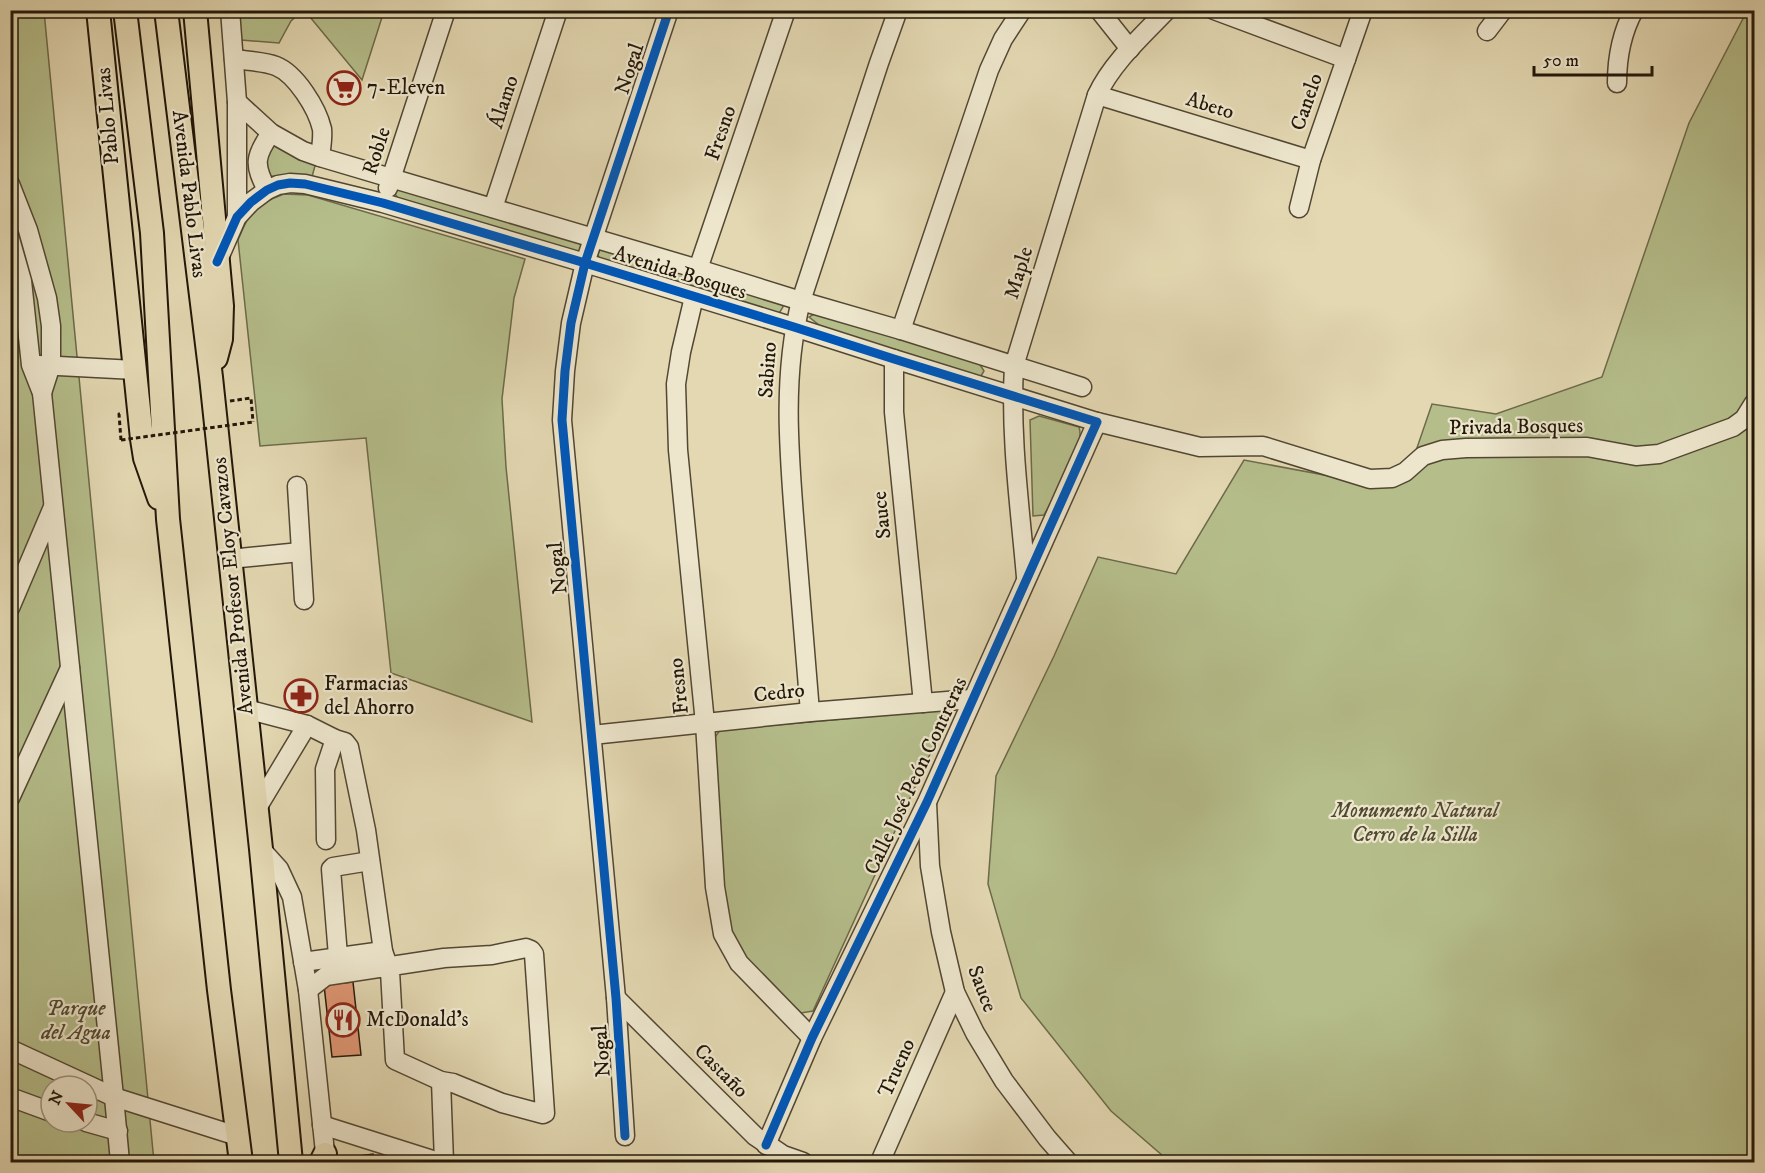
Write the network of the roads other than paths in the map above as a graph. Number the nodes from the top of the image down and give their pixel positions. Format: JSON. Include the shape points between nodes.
{"nodes":[{"id":1,"x":98,"y":10,"type":"edge"},
{"id":2,"x":125,"y":10,"type":"edge"},
{"id":3,"x":166,"y":10,"type":"edge"},
{"id":4,"x":195,"y":10,"type":"edge"},
{"id":5,"x":230,"y":10,"type":"edge"},
{"id":6,"x":446,"y":10,"type":"edge"},
{"id":7,"x":558,"y":10,"type":"edge"},
{"id":8,"x":669,"y":10,"type":"edge"},
{"id":9,"x":786,"y":10,"type":"edge"},
{"id":10,"x":898,"y":10,"type":"edge"},
{"id":11,"x":1022,"y":10,"type":"edge"},
{"id":12,"x":1099,"y":10,"type":"edge"},
{"id":13,"x":1167,"y":10,"type":"edge"},
{"id":14,"x":1214,"y":10,"type":"edge"},
{"id":15,"x":1363,"y":10,"type":"edge"},
{"id":16,"x":1503,"y":10,"type":"edge"},
{"id":17,"x":1634,"y":10,"type":"edge"},
{"id":18,"x":1487,"y":31,"type":"dead end"},
{"id":19,"x":1130,"y":49,"type":"junction"},
{"id":20,"x":234,"y":59,"type":"junction"},
{"id":21,"x":1346,"y":59,"type":"junction"},
{"id":22,"x":1617,"y":83,"type":"dead end"},
{"id":23,"x":1096,"y":95,"type":"junction"},
{"id":24,"x":237,"y":102,"type":"junction"},
{"id":25,"x":271,"y":133,"type":"junction"},
{"id":26,"x":320,"y":158,"type":"junction"},
{"id":27,"x":1311,"y":160,"type":"junction"},
{"id":28,"x":391,"y":179,"type":"junction"},
{"id":29,"x":10,"y":184,"type":"edge"},
{"id":30,"x":267,"y":190,"type":"junction"},
{"id":31,"x":383,"y":203,"type":"junction"},
{"id":32,"x":494,"y":208,"type":"junction"},
{"id":33,"x":1299,"y":208,"type":"dead end"},
{"id":34,"x":237,"y":217,"type":"junction"},
{"id":35,"x":594,"y":238,"type":"junction"},
{"id":36,"x":10,"y":239,"type":"edge"},
{"id":37,"x":217,"y":262,"type":"junction"},
{"id":38,"x":585,"y":263,"type":"junction"},
{"id":39,"x":698,"y":269,"type":"junction"},
{"id":40,"x":694,"y":297,"type":"junction"},
{"id":41,"x":801,"y":301,"type":"junction"},
{"id":42,"x":794,"y":327,"type":"junction"},
{"id":43,"x":901,"y":330,"type":"junction"},
{"id":44,"x":894,"y":359,"type":"junction"},
{"id":45,"x":31,"y":365,"type":"junction"},
{"id":46,"x":51,"y":365,"type":"junction"},
{"id":47,"x":1014,"y":366,"type":"junction"},
{"id":48,"x":135,"y":370,"type":"junction"},
{"id":49,"x":211,"y":377,"type":"junction"},
{"id":50,"x":1082,"y":387,"type":"dead end"},
{"id":51,"x":42,"y":393,"type":"junction"},
{"id":52,"x":1012,"y":396,"type":"junction"},
{"id":53,"x":1755,"y":403,"type":"edge"},
{"id":54,"x":1097,"y":422,"type":"junction"},
{"id":55,"x":297,"y":486,"type":"dead end"},
{"id":56,"x":53,"y":505,"type":"junction"},
{"id":57,"x":168,"y":519,"type":"junction"},
{"id":58,"x":300,"y":552,"type":"junction"},
{"id":59,"x":230,"y":559,"type":"junction"},
{"id":60,"x":1026,"y":579,"type":"junction"},
{"id":61,"x":304,"y":600,"type":"dead end"},
{"id":62,"x":10,"y":608,"type":"edge"},
{"id":63,"x":70,"y":668,"type":"junction"},
{"id":64,"x":972,"y":699,"type":"junction"},
{"id":65,"x":923,"y":703,"type":"junction"},
{"id":66,"x":246,"y":709,"type":"junction"},
{"id":67,"x":810,"y":712,"type":"junction"},
{"id":68,"x":705,"y":723,"type":"junction"},
{"id":69,"x":307,"y":724,"type":"junction"},
{"id":70,"x":592,"y":735,"type":"junction"},
{"id":71,"x":335,"y":739,"type":"junction"},
{"id":72,"x":10,"y":798,"type":"edge"},
{"id":73,"x":927,"y":802,"type":"junction"},
{"id":74,"x":257,"y":808,"type":"junction"},
{"id":75,"x":326,"y":840,"type":"dead end"},
{"id":76,"x":261,"y":849,"type":"junction"},
{"id":77,"x":370,"y":861,"type":"junction"},
{"id":78,"x":338,"y":956,"type":"junction"},
{"id":79,"x":386,"y":958,"type":"junction"},
{"id":80,"x":303,"y":962,"type":"junction"},
{"id":81,"x":308,"y":990,"type":"junction"},
{"id":82,"x":955,"y":992,"type":"junction"},
{"id":83,"x":616,"y":998,"type":"junction"},
{"id":84,"x":812,"y":1038,"type":"junction"},
{"id":85,"x":10,"y":1049,"type":"edge"},
{"id":86,"x":59,"y":1074,"type":"edge"},
{"id":87,"x":441,"y":1081,"type":"junction"},
{"id":88,"x":99,"y":1091,"type":"edge"},
{"id":89,"x":10,"y":1097,"type":"edge"},
{"id":90,"x":114,"y":1097,"type":"junction"},
{"id":91,"x":39,"y":1108,"type":"edge"},
{"id":92,"x":322,"y":1125,"type":"junction"},
{"id":93,"x":99,"y":1126,"type":"edge"},
{"id":94,"x":118,"y":1131,"type":"junction"},
{"id":95,"x":237,"y":1136,"type":"junction"},
{"id":96,"x":625,"y":1136,"type":"dead end"},
{"id":97,"x":766,"y":1145,"type":"junction"},
{"id":98,"x":386,"y":1153,"type":"edge"},
{"id":99,"x":324,"y":1160,"type":"edge"},
{"id":100,"x":120,"y":1162,"type":"edge"},
{"id":101,"x":241,"y":1162,"type":"edge"},
{"id":102,"x":291,"y":1162,"type":"edge"},
{"id":103,"x":439,"y":1162,"type":"edge"},
{"id":104,"x":444,"y":1162,"type":"edge"},
{"id":105,"x":803,"y":1162,"type":"edge"},
{"id":106,"x":880,"y":1162,"type":"edge"},
{"id":107,"x":1068,"y":1162,"type":"edge"}],
"edges":[{"from":1,"to":48,"type":"main road","name":"Pablo Livas"},
{"from":2,"to":57,"type":"main road","via":[[152,232]]},
{"from":3,"to":49,"type":"main road","name":"Avenida Pablo Livas"},
{"from":4,"to":37,"type":"main road","name":"Avenida Profesor Eloy Cavazos"},
{"from":5,"to":20,"type":"street"},
{"from":6,"to":28,"type":"street","name":"Roble"},
{"from":7,"to":32,"type":"street","name":"Álamo"},
{"from":8,"to":35,"type":"street","name":"Nogal"},
{"from":9,"to":39,"type":"street","name":"Fresno"},
{"from":10,"to":41,"type":"street","name":"Sabino"},
{"from":11,"to":43,"type":"street","via":[[989,70]]},
{"from":12,"to":19,"type":"street"},
{"from":13,"to":19,"type":"street","name":"Maple"},
{"from":14,"to":21,"type":"street"},
{"from":15,"to":21,"type":"street","name":"Canelo"},
{"from":16,"to":18,"type":"street"},
{"from":17,"to":22,"type":"street","via":[[1623,34]]},
{"from":19,"to":23,"type":"street","name":"Maple"},
{"from":20,"to":24,"type":"street"},
{"from":20,"to":26,"type":"street","via":[[276,66],[296,81],[321,128]]},
{"from":21,"to":27,"type":"street","name":"Canelo"},
{"from":23,"to":27,"type":"street","name":"Abeto"},
{"from":23,"to":47,"type":"street","name":"Maple"},
{"from":24,"to":25,"type":"street","name":"Avenida Bosques"},
{"from":24,"to":34,"type":"street"},
{"from":25,"to":26,"type":"street","name":"Avenida Bosques"},
{"from":25,"to":30,"type":"street","via":[[256,164]]},
{"from":26,"to":28,"type":"street","name":"Avenida Bosques"},
{"from":27,"to":33,"type":"street","name":"Canelo"},
{"from":28,"to":31,"type":"street","name":"Roble"},
{"from":28,"to":32,"type":"street","name":"Avenida Bosques"},
{"from":29,"to":46,"type":"street","via":[[47,298]]},
{"from":30,"to":31,"type":"street","name":"Avenida Bosques","via":[[290,183],[305,184]]},
{"from":30,"to":34,"type":"street","name":"Avenida Bosques"},
{"from":31,"to":38,"type":"street","name":"Avenida Bosques"},
{"from":32,"to":35,"type":"street","name":"Avenida Bosques"},
{"from":34,"to":37,"type":"street","name":"Avenida Bosques"},
{"from":35,"to":38,"type":"street","name":"Nogal"},
{"from":35,"to":39,"type":"street","name":"Avenida Bosques"},
{"from":36,"to":45,"type":"street","via":[[22,281]]},
{"from":37,"to":49,"type":"main road","name":"Avenida Profesor Eloy Cavazos","via":[[221,339]]},
{"from":38,"to":40,"type":"street","name":"Avenida Bosques"},
{"from":38,"to":70,"type":"street","name":"Nogal","via":[[571,323],[562,420]]},
{"from":39,"to":41,"type":"street","name":"Avenida Bosques"},
{"from":40,"to":42,"type":"street","name":"Avenida Bosques"},
{"from":40,"to":68,"type":"street","name":"Fresno","via":[[676,384],[678,450]]},
{"from":41,"to":42,"type":"street","name":"Sabino"},
{"from":41,"to":43,"type":"street","name":"Avenida Bosques"},
{"from":42,"to":44,"type":"street","name":"Avenida Bosques"},
{"from":42,"to":67,"type":"street","name":"Sabino","via":[[788,398],[789,455]]},
{"from":43,"to":47,"type":"street","name":"Avenida Bosques"},
{"from":44,"to":52,"type":"street","name":"Avenida Bosques"},
{"from":44,"to":65,"type":"street","name":"Sauce","via":[[894,412]]},
{"from":45,"to":46,"type":"street"},
{"from":45,"to":51,"type":"street"},
{"from":46,"to":48,"type":"street"},
{"from":46,"to":51,"type":"street"},
{"from":47,"to":50,"type":"street","name":"Avenida Bosques"},
{"from":47,"to":52,"type":"street","name":"Maple"},
{"from":48,"to":57,"type":"main road","via":[[145,458]]},
{"from":49,"to":59,"type":"main road","name":"Avenida Profesor Eloy Cavazos"},
{"from":51,"to":56,"type":"street"},
{"from":52,"to":54,"type":"street","name":"Avenida Bosques"},
{"from":52,"to":60,"type":"street","name":"Maple"},
{"from":53,"to":54,"type":"street","name":"Privada Bosques","via":[[1733,427],[1659,454],[1636,456],[1587,447],[1466,448],[1433,452],[1399,476],[1382,479],[1370,479],[1263,446],[1200,447]]},
{"from":54,"to":60,"type":"street","name":"Calle José Peón Contreras"},
{"from":55,"to":58,"type":"street"},
{"from":56,"to":62,"type":"street"},
{"from":56,"to":63,"type":"street"},
{"from":57,"to":95,"type":"main road"},
{"from":58,"to":59,"type":"street"},
{"from":58,"to":61,"type":"street"},
{"from":59,"to":66,"type":"main road","name":"Avenida Profesor Eloy Cavazos"},
{"from":60,"to":64,"type":"street","name":"Calle José Peón Contreras"},
{"from":63,"to":72,"type":"street"},
{"from":63,"to":90,"type":"street"},
{"from":64,"to":65,"type":"street","name":"Cedro"},
{"from":64,"to":73,"type":"street","name":"Calle José Peón Contreras"},
{"from":65,"to":67,"type":"street","name":"Cedro"},
{"from":66,"to":69,"type":"street"},
{"from":66,"to":74,"type":"main road","name":"Avenida Profesor Eloy Cavazos"},
{"from":67,"to":68,"type":"street","name":"Cedro"},
{"from":68,"to":70,"type":"street","name":"Cedro"},
{"from":68,"to":84,"type":"street","name":"Fresno","via":[[715,887],[723,934],[740,963]]},
{"from":69,"to":71,"type":"street"},
{"from":69,"to":74,"type":"street"},
{"from":70,"to":83,"type":"street","name":"Nogal"},
{"from":71,"to":75,"type":"street","via":[[325,769]]},
{"from":71,"to":77,"type":"street","via":[[349,747]]},
{"from":73,"to":82,"type":"street","name":"Sauce","via":[[930,866]]},
{"from":73,"to":84,"type":"street","name":"Calle José Peón Contreras"},
{"from":74,"to":76,"type":"main road","name":"Avenida Profesor Eloy Cavazos"},
{"from":76,"to":80,"type":"street","via":[[279,869],[292,897]]},
{"from":76,"to":102,"type":"main road","name":"Avenida Profesor Eloy Cavazos"},
{"from":77,"to":78,"type":"street","via":[[330,870]]},
{"from":77,"to":79,"type":"street"},
{"from":78,"to":79,"type":"street"},
{"from":78,"to":80,"type":"street"},
{"from":79,"to":81,"type":"street","via":[[326,976]]},
{"from":79,"to":87,"type":"street","via":[[395,1060]]},
{"from":79,"to":87,"type":"street","via":[[492,956],[526,948],[533,952],[545,1113],[502,1103]]},
{"from":80,"to":81,"type":"street"},
{"from":81,"to":92,"type":"street"},
{"from":82,"to":106,"type":"street","name":"Trueno"},
{"from":82,"to":107,"type":"street","name":"Sauce","via":[[1004,1081]]},
{"from":83,"to":96,"type":"street","name":"Nogal"},
{"from":83,"to":97,"type":"street","name":"Castaño"},
{"from":84,"to":97,"type":"street","name":"Calle José Peón Contreras"},
{"from":85,"to":86,"type":"street"},
{"from":87,"to":104,"type":"street"},
{"from":88,"to":90,"type":"street"},
{"from":89,"to":91,"type":"street"},
{"from":90,"to":94,"type":"street"},
{"from":90,"to":95,"type":"street"},
{"from":92,"to":98,"type":"street"},
{"from":92,"to":99,"type":"street"},
{"from":93,"to":94,"type":"street"},
{"from":94,"to":100,"type":"street"},
{"from":95,"to":101,"type":"main road"},
{"from":97,"to":105,"type":"street","name":"Castaño"},
{"from":98,"to":103,"type":"street"}]}
